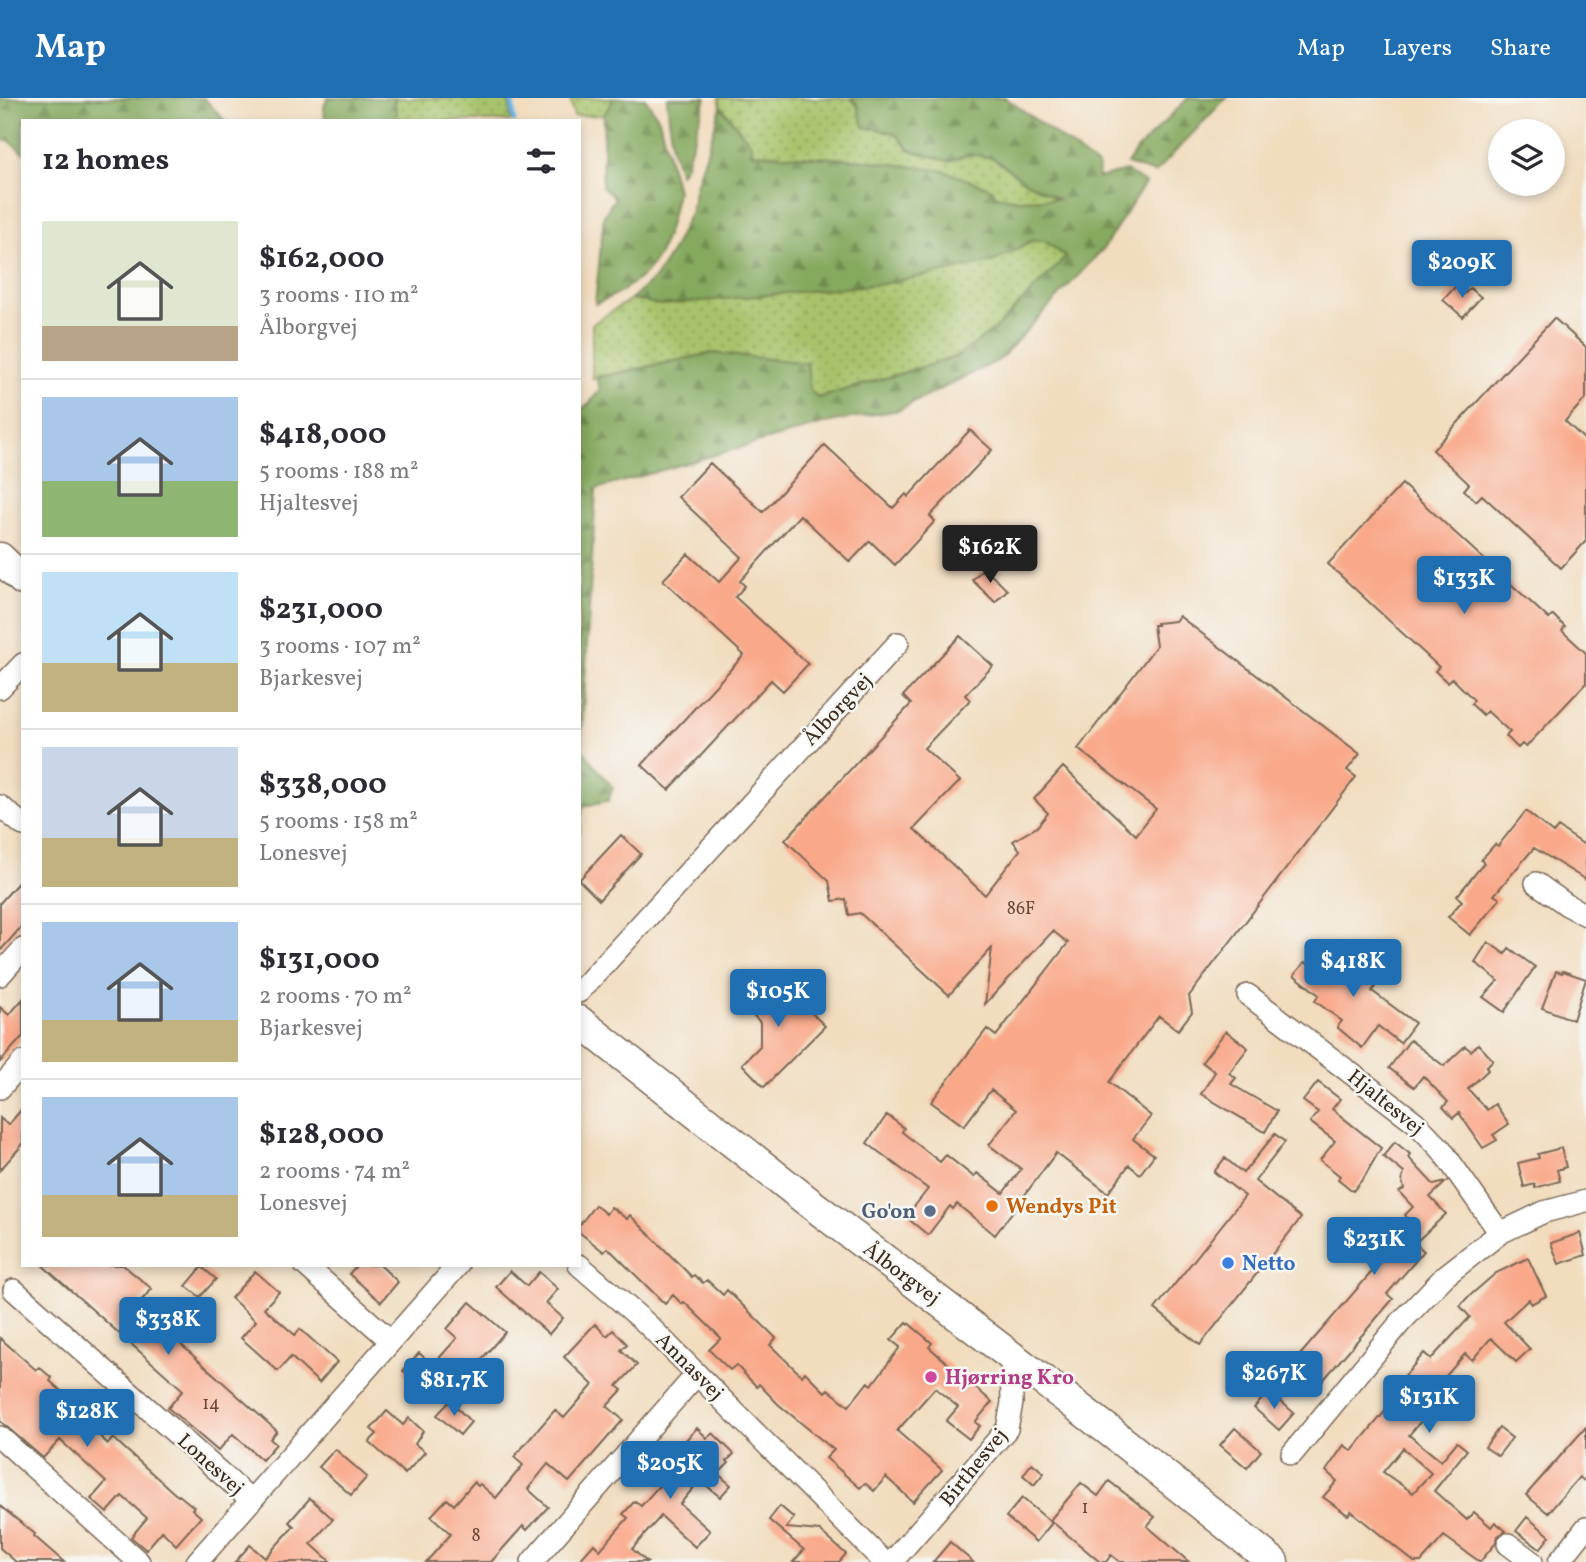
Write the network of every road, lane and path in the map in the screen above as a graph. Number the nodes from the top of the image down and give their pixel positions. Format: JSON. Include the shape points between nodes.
{"nodes":[{"id":1,"x":0,"y":558,"type":"edge"},
{"id":2,"x":21,"y":578,"type":"edge"},
{"id":3,"x":898,"y":643,"type":"dead end"},
{"id":4,"x":21,"y":666,"type":"edge"},
{"id":5,"x":0,"y":688,"type":"edge"},
{"id":6,"x":0,"y":806,"type":"edge"},
{"id":7,"x":21,"y":823,"type":"edge"},
{"id":8,"x":1535,"y":883,"type":"dead end"},
{"id":9,"x":1586,"y":915,"type":"edge"},
{"id":10,"x":21,"y":951,"type":"edge"},
{"id":11,"x":0,"y":975,"type":"edge"},
{"id":12,"x":581,"y":990,"type":"edge"},
{"id":13,"x":1248,"y":995,"type":"dead end"},
{"id":14,"x":581,"y":1023,"type":"edge"},
{"id":15,"x":21,"y":1064,"type":"edge"},
{"id":16,"x":0,"y":1088,"type":"edge"},
{"id":17,"x":1586,"y":1201,"type":"edge"},
{"id":18,"x":1500,"y":1233,"type":"junction"},
{"id":19,"x":307,"y":1267,"type":"edge"},
{"id":20,"x":456,"y":1267,"type":"edge"},
{"id":21,"x":581,"y":1267,"type":"edge"},
{"id":22,"x":14,"y":1290,"type":"dead end"},
{"id":23,"x":391,"y":1341,"type":"junction"},
{"id":24,"x":1011,"y":1355,"type":"junction"},
{"id":25,"x":697,"y":1374,"type":"junction"},
{"id":26,"x":0,"y":1437,"type":"edge"},
{"id":27,"x":1292,"y":1454,"type":"dead end"},
{"id":28,"x":251,"y":1500,"type":"junction"},
{"id":29,"x":1226,"y":1522,"type":"junction"},
{"id":30,"x":1586,"y":1528,"type":"edge"},
{"id":31,"x":1508,"y":1544,"type":"dead end"},
{"id":32,"x":139,"y":1562,"type":"edge"},
{"id":33,"x":197,"y":1562,"type":"edge"},
{"id":34,"x":532,"y":1562,"type":"edge"},
{"id":35,"x":884,"y":1562,"type":"edge"},
{"id":36,"x":892,"y":1562,"type":"edge"},
{"id":37,"x":1273,"y":1562,"type":"edge"},
{"id":38,"x":1292,"y":1562,"type":"edge"},
{"id":39,"x":1532,"y":1562,"type":"edge"},
{"id":40,"x":1559,"y":1562,"type":"edge"}],
"edges":[{"from":1,"to":2,"type":"main road"},
{"from":3,"to":12,"type":"street","name":"Ålborgvej"},
{"from":4,"to":5,"type":"street"},
{"from":6,"to":7,"type":"street"},
{"from":8,"to":9,"type":"street"},
{"from":10,"to":11,"type":"street"},
{"from":13,"to":18,"type":"street","name":"Hjaltesvej","via":[[1415,1122],[1441,1149]]},
{"from":14,"to":24,"type":"main road","name":"Ålborgvej"},
{"from":15,"to":16,"type":"street"},
{"from":17,"to":18,"type":"street","via":[[1544,1212]]},
{"from":18,"to":27,"type":"street","via":[[1445,1276],[1400,1323]]},
{"from":19,"to":23,"type":"street"},
{"from":20,"to":23,"type":"street","name":"Lonesvej"},
{"from":21,"to":25,"type":"street","name":"Annasvej"},
{"from":22,"to":28,"type":"street","name":"Lonesvej"},
{"from":23,"to":28,"type":"street","name":"Lonesvej"},
{"from":24,"to":29,"type":"main road","name":"Ålborgvej"},
{"from":24,"to":36,"type":"street","name":"Birthesvej","via":[[1012,1403],[1007,1429]]},
{"from":25,"to":34,"type":"street"},
{"from":25,"to":35,"type":"street","name":"Annasvej"},
{"from":26,"to":32,"type":"street"},
{"from":28,"to":33,"type":"street","name":"Lonesvej"},
{"from":29,"to":37,"type":"main road","name":"Ålborgvej"},
{"from":29,"to":38,"type":"main road","name":"Ålborgvej"},
{"from":30,"to":40,"type":"street"},
{"from":31,"to":39,"type":"street"}]}
